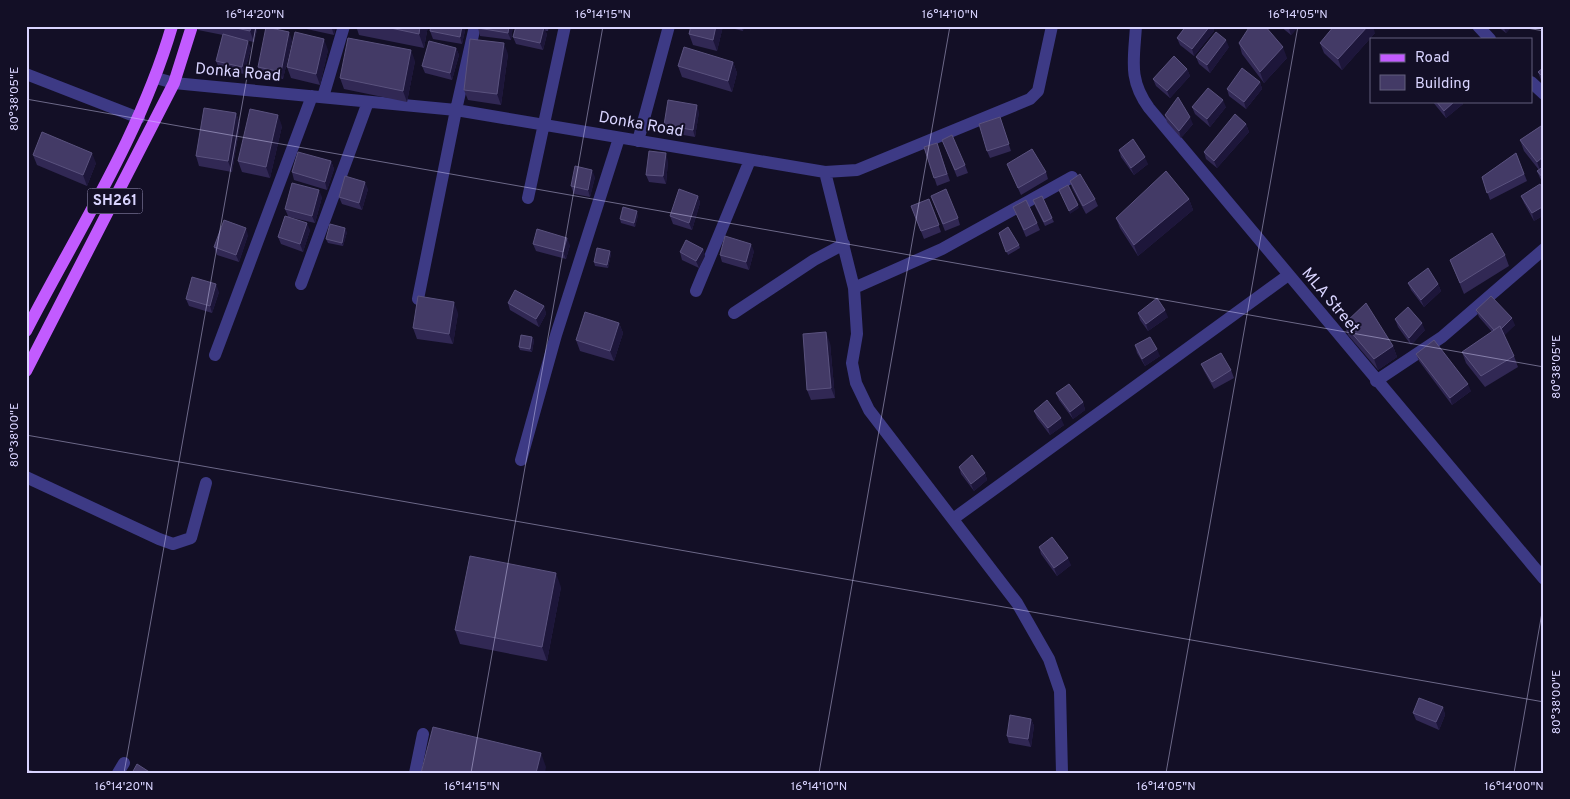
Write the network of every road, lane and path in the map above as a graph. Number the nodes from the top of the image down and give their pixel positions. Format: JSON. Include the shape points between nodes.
{"nodes":[{"id":1,"x":172,"y":26,"type":"edge"},
{"id":2,"x":192,"y":26,"type":"edge"},
{"id":3,"x":344,"y":26,"type":"edge"},
{"id":4,"x":475,"y":26,"type":"edge"},
{"id":5,"x":565,"y":26,"type":"edge"},
{"id":6,"x":669,"y":26,"type":"edge"},
{"id":7,"x":1052,"y":26,"type":"edge"},
{"id":8,"x":1136,"y":26,"type":"edge"},
{"id":9,"x":1478,"y":26,"type":"edge"},
{"id":10,"x":1489,"y":38,"type":"edge"},
{"id":11,"x":26,"y":74,"type":"edge"},
{"id":12,"x":156,"y":78,"type":"junction"},
{"id":13,"x":1533,"y":79,"type":"edge"},
{"id":14,"x":174,"y":83,"type":"junction"},
{"id":15,"x":1544,"y":94,"type":"edge"},
{"id":16,"x":318,"y":97,"type":"junction"},
{"id":17,"x":368,"y":102,"type":"junction"},
{"id":18,"x":456,"y":110,"type":"junction"},
{"id":19,"x":139,"y":118,"type":"junction"},
{"id":20,"x":543,"y":124,"type":"junction"},
{"id":21,"x":619,"y":138,"type":"junction"},
{"id":22,"x":638,"y":141,"type":"junction"},
{"id":23,"x":750,"y":160,"type":"junction"},
{"id":24,"x":824,"y":172,"type":"junction"},
{"id":25,"x":1072,"y":177,"type":"edge"},
{"id":26,"x":528,"y":198,"type":"dead end"},
{"id":27,"x":844,"y":244,"type":"junction"},
{"id":28,"x":1544,"y":249,"type":"edge"},
{"id":29,"x":1287,"y":276,"type":"junction"},
{"id":30,"x":301,"y":284,"type":"dead end"},
{"id":31,"x":854,"y":288,"type":"junction"},
{"id":32,"x":696,"y":291,"type":"dead end"},
{"id":33,"x":418,"y":299,"type":"edge"},
{"id":34,"x":734,"y":312,"type":"dead end"},
{"id":35,"x":26,"y":331,"type":"edge"},
{"id":36,"x":215,"y":355,"type":"dead end"},
{"id":37,"x":26,"y":372,"type":"edge"},
{"id":38,"x":1376,"y":380,"type":"junction"},
{"id":39,"x":520,"y":460,"type":"dead end"},
{"id":40,"x":26,"y":477,"type":"edge"},
{"id":41,"x":206,"y":483,"type":"dead end"},
{"id":42,"x":953,"y":519,"type":"junction"},
{"id":43,"x":1544,"y":579,"type":"edge"},
{"id":44,"x":422,"y":734,"type":"dead end"},
{"id":45,"x":415,"y":773,"type":"edge"},
{"id":46,"x":1062,"y":773,"type":"edge"}],
"edges":[{"from":1,"to":12,"type":"main road","number":"SH261"},
{"from":2,"to":14,"type":"main road","number":"SH261"},
{"from":3,"to":16,"type":"street"},
{"from":4,"to":18,"type":"street"},
{"from":5,"to":20,"type":"street"},
{"from":6,"to":22,"type":"street"},
{"from":7,"to":24,"type":"street","name":"Donka Road","via":[[1038,91],[1030,99],[857,170]]},
{"from":8,"to":29,"type":"street","name":"MLA Street","via":[[1134,61],[1139,95]]},
{"from":9,"to":10,"type":"street"},
{"from":11,"to":19,"type":"street"},
{"from":12,"to":14,"type":"street","name":"Donka Road"},
{"from":12,"to":19,"type":"main road","number":"SH261"},
{"from":13,"to":15,"type":"street"},
{"from":14,"to":16,"type":"street","name":"Donka Road"},
{"from":14,"to":37,"type":"main road","number":"SH261"},
{"from":16,"to":17,"type":"street","name":"Donka Road"},
{"from":16,"to":36,"type":"street"},
{"from":17,"to":18,"type":"street","name":"Donka Road"},
{"from":17,"to":30,"type":"street"},
{"from":18,"to":20,"type":"street","name":"Donka Road"},
{"from":18,"to":33,"type":"street"},
{"from":19,"to":35,"type":"main road","number":"SH261"},
{"from":20,"to":21,"type":"street","name":"Donka Road"},
{"from":20,"to":26,"type":"street"},
{"from":21,"to":22,"type":"street","name":"Donka Road"},
{"from":21,"to":39,"type":"street"},
{"from":22,"to":23,"type":"street","name":"Donka Road"},
{"from":23,"to":24,"type":"street","name":"Donka Road"},
{"from":23,"to":32,"type":"street"},
{"from":24,"to":27,"type":"street"},
{"from":25,"to":31,"type":"street","via":[[942,249]]},
{"from":27,"to":31,"type":"street"},
{"from":27,"to":34,"type":"street"},
{"from":28,"to":38,"type":"street","via":[[1442,337]]},
{"from":29,"to":38,"type":"street","name":"MLA Street"},
{"from":29,"to":42,"type":"street"},
{"from":31,"to":42,"type":"street","via":[[857,334],[851,357],[856,383],[869,410]]},
{"from":38,"to":43,"type":"street","name":"MLA Street"},
{"from":40,"to":41,"type":"street","via":[[128,527],[173,544],[191,538]]},
{"from":42,"to":46,"type":"street","via":[[1017,603],[1049,659],[1060,691]]},
{"from":44,"to":45,"type":"street"}]}
